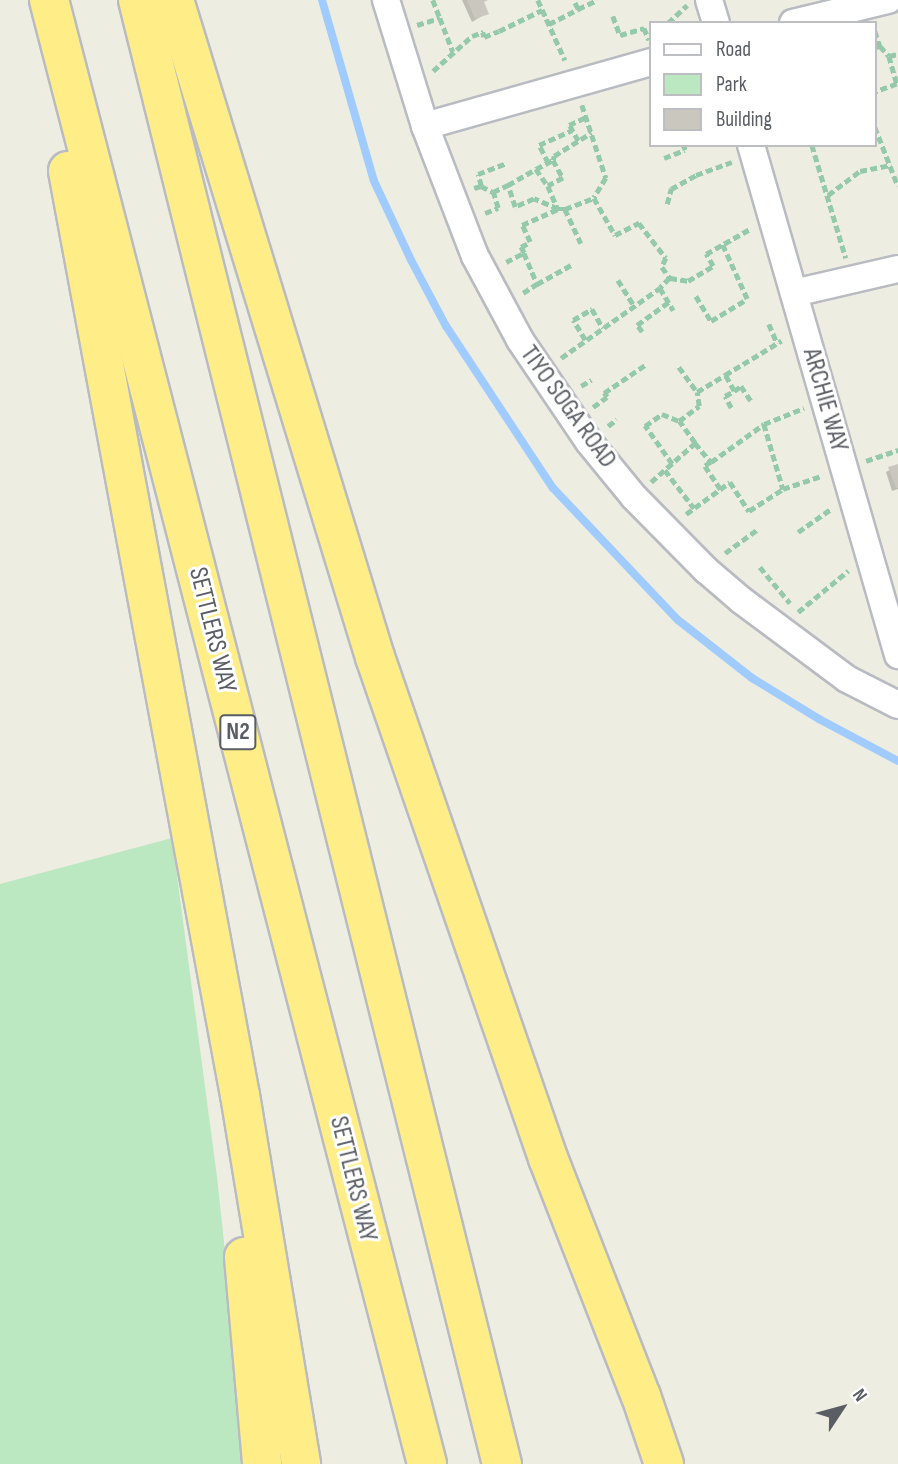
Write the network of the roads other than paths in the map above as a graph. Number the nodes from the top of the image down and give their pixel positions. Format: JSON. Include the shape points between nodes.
{"nodes":[{"id":1,"x":41,"y":0,"type":"edge"},
{"id":2,"x":49,"y":0,"type":"edge"},
{"id":3,"x":138,"y":0,"type":"edge"},
{"id":4,"x":174,"y":0,"type":"edge"},
{"id":5,"x":386,"y":0,"type":"edge"},
{"id":6,"x":888,"y":0,"type":"edge"},
{"id":7,"x":700,"y":2,"type":"edge"},
{"id":8,"x":714,"y":21,"type":"edge"},
{"id":9,"x":801,"y":21,"type":"edge"},
{"id":10,"x":650,"y":62,"type":"edge"},
{"id":11,"x":425,"y":126,"type":"junction"},
{"id":12,"x":752,"y":147,"type":"edge"},
{"id":13,"x":898,"y":269,"type":"edge"},
{"id":14,"x":794,"y":293,"type":"junction"},
{"id":15,"x":898,"y":655,"type":"edge"},
{"id":16,"x":898,"y":705,"type":"edge"},
{"id":17,"x":240,"y":1096,"type":"junction"},
{"id":18,"x":641,"y":1396,"type":"junction"},
{"id":19,"x":262,"y":1464,"type":"edge"},
{"id":20,"x":301,"y":1464,"type":"edge"},
{"id":21,"x":427,"y":1464,"type":"edge"},
{"id":22,"x":502,"y":1464,"type":"edge"},
{"id":23,"x":664,"y":1464,"type":"edge"},
{"id":24,"x":684,"y":1464,"type":"edge"}],
"edges":[{"from":1,"to":17,"type":"highway","via":[[49,68]]},
{"from":2,"to":21,"type":"highway","name":"SETTLERS WAY","number":"N2"},
{"from":3,"to":22,"type":"highway"},
{"from":4,"to":18,"type":"highway","via":[[375,657],[548,1158]]},
{"from":5,"to":11,"type":"street","name":"TIYO SOGA ROAD"},
{"from":6,"to":9,"type":"street"},
{"from":7,"to":8,"type":"street"},
{"from":10,"to":11,"type":"street"},
{"from":11,"to":16,"type":"street","name":"TIYO SOGA ROAD","via":[[483,273],[540,372],[589,442],[634,497],[706,570],[788,620],[847,679]]},
{"from":12,"to":14,"type":"street","name":"ARCHIE WAY"},
{"from":13,"to":14,"type":"street"},
{"from":14,"to":15,"type":"street","name":"ARCHIE WAY"},
{"from":17,"to":19,"type":"highway","via":[[243,1241]]},
{"from":17,"to":20,"type":"highway"},
{"from":18,"to":23,"type":"highway"},
{"from":18,"to":24,"type":"highway"}]}
